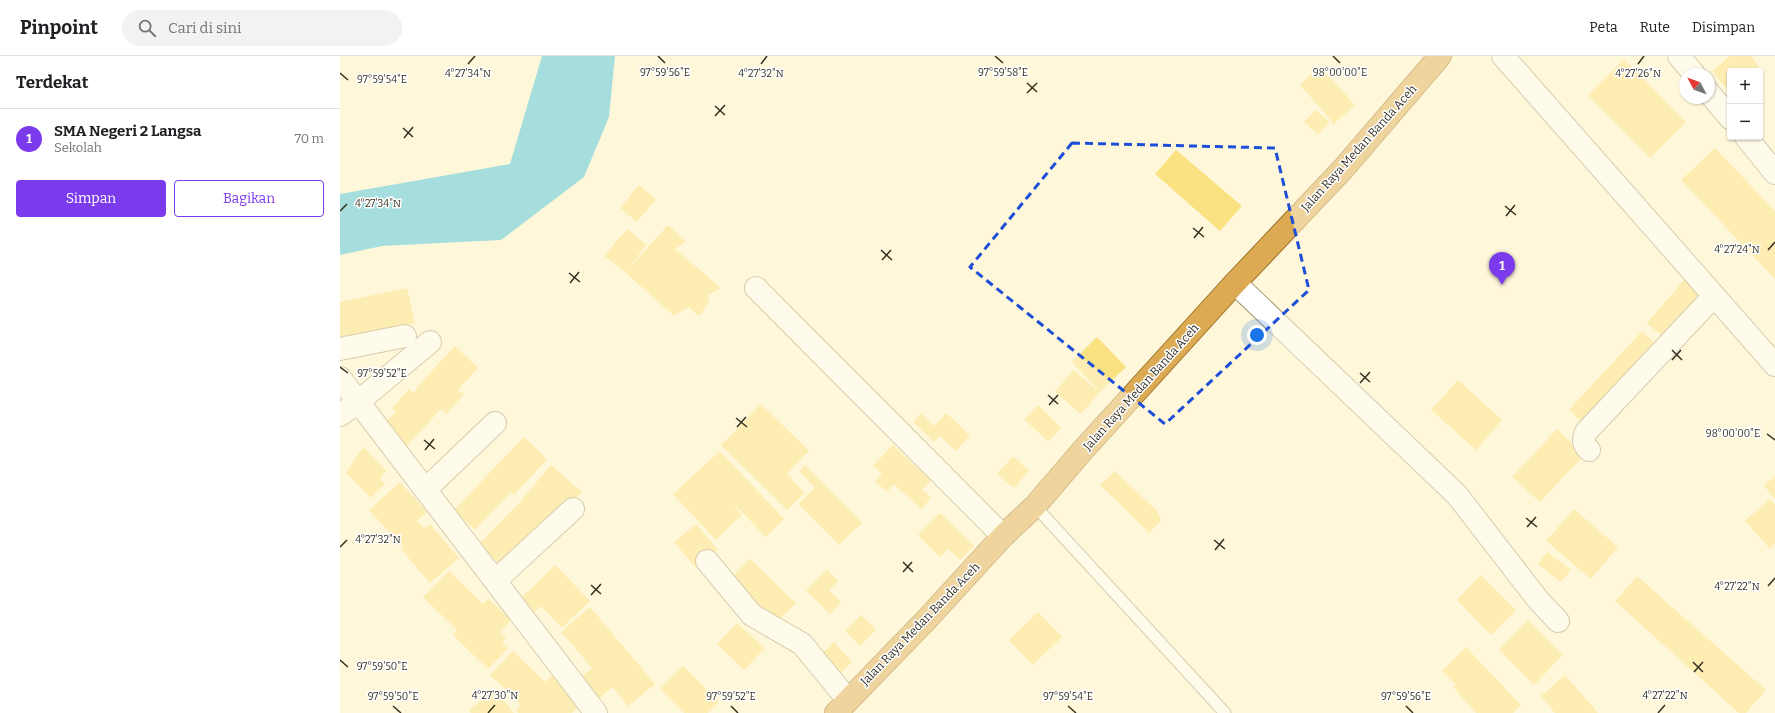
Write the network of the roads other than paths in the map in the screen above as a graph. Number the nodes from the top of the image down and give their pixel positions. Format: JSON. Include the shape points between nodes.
{"nodes":[{"id":1,"x":1440,"y":56,"type":"edge"},
{"id":2,"x":1503,"y":56,"type":"edge"},
{"id":3,"x":1679,"y":56,"type":"edge"},
{"id":4,"x":1689,"y":68,"type":"edge"},
{"id":5,"x":1715,"y":100,"type":"edge"},
{"id":6,"x":1727,"y":114,"type":"edge"},
{"id":7,"x":1748,"y":140,"type":"edge"},
{"id":8,"x":1775,"y":173,"type":"edge"},
{"id":9,"x":1235,"y":283,"type":"junction"},
{"id":10,"x":756,"y":288,"type":"dead end"},
{"id":11,"x":1714,"y":296,"type":"junction"},
{"id":12,"x":405,"y":336,"type":"dead end"},
{"id":13,"x":430,"y":342,"type":"dead end"},
{"id":14,"x":340,"y":349,"type":"edge"},
{"id":15,"x":1775,"y":365,"type":"edge"},
{"id":16,"x":340,"y":378,"type":"edge"},
{"id":17,"x":358,"y":402,"type":"junction"},
{"id":18,"x":340,"y":415,"type":"edge"},
{"id":19,"x":495,"y":423,"type":"dead end"},
{"id":20,"x":1589,"y":450,"type":"dead end"},
{"id":21,"x":425,"y":490,"type":"junction"},
{"id":22,"x":1035,"y":506,"type":"junction"},
{"id":23,"x":573,"y":509,"type":"dead end"},
{"id":24,"x":1003,"y":536,"type":"junction"},
{"id":25,"x":707,"y":560,"type":"dead end"},
{"id":26,"x":495,"y":581,"type":"junction"},
{"id":27,"x":1558,"y":621,"type":"dead end"},
{"id":28,"x":842,"y":707,"type":"edge"},
{"id":29,"x":596,"y":713,"type":"edge"},
{"id":30,"x":1226,"y":713,"type":"edge"}],
"edges":[{"from":1,"to":9,"type":"highway","name":"Jalan Raya Medan Banda Aceh","via":[[1343,169]]},
{"from":2,"to":11,"type":"street"},
{"from":3,"to":4,"type":"street"},
{"from":5,"to":6,"type":"street"},
{"from":7,"to":8,"type":"street"},
{"from":9,"to":22,"type":"highway","name":"Jalan Raya Medan Banda Aceh"},
{"from":9,"to":27,"type":"street","via":[[1457,495],[1539,601]]},
{"from":10,"to":24,"type":"street"},
{"from":11,"to":15,"type":"street"},
{"from":11,"to":20,"type":"street","via":[[1586,432],[1583,439]]},
{"from":12,"to":14,"type":"street"},
{"from":13,"to":17,"type":"street"},
{"from":16,"to":17,"type":"street"},
{"from":17,"to":18,"type":"street"},
{"from":17,"to":21,"type":"street"},
{"from":19,"to":21,"type":"street"},
{"from":21,"to":26,"type":"street"},
{"from":22,"to":24,"type":"highway","name":"Jalan Raya Medan Banda Aceh"},
{"from":22,"to":30,"type":"lane"},
{"from":23,"to":26,"type":"street"},
{"from":24,"to":28,"type":"highway","name":"Jalan Raya Medan Banda Aceh"},
{"from":25,"to":28,"type":"street","via":[[752,615],[802,644]]},
{"from":26,"to":29,"type":"street"}]}
